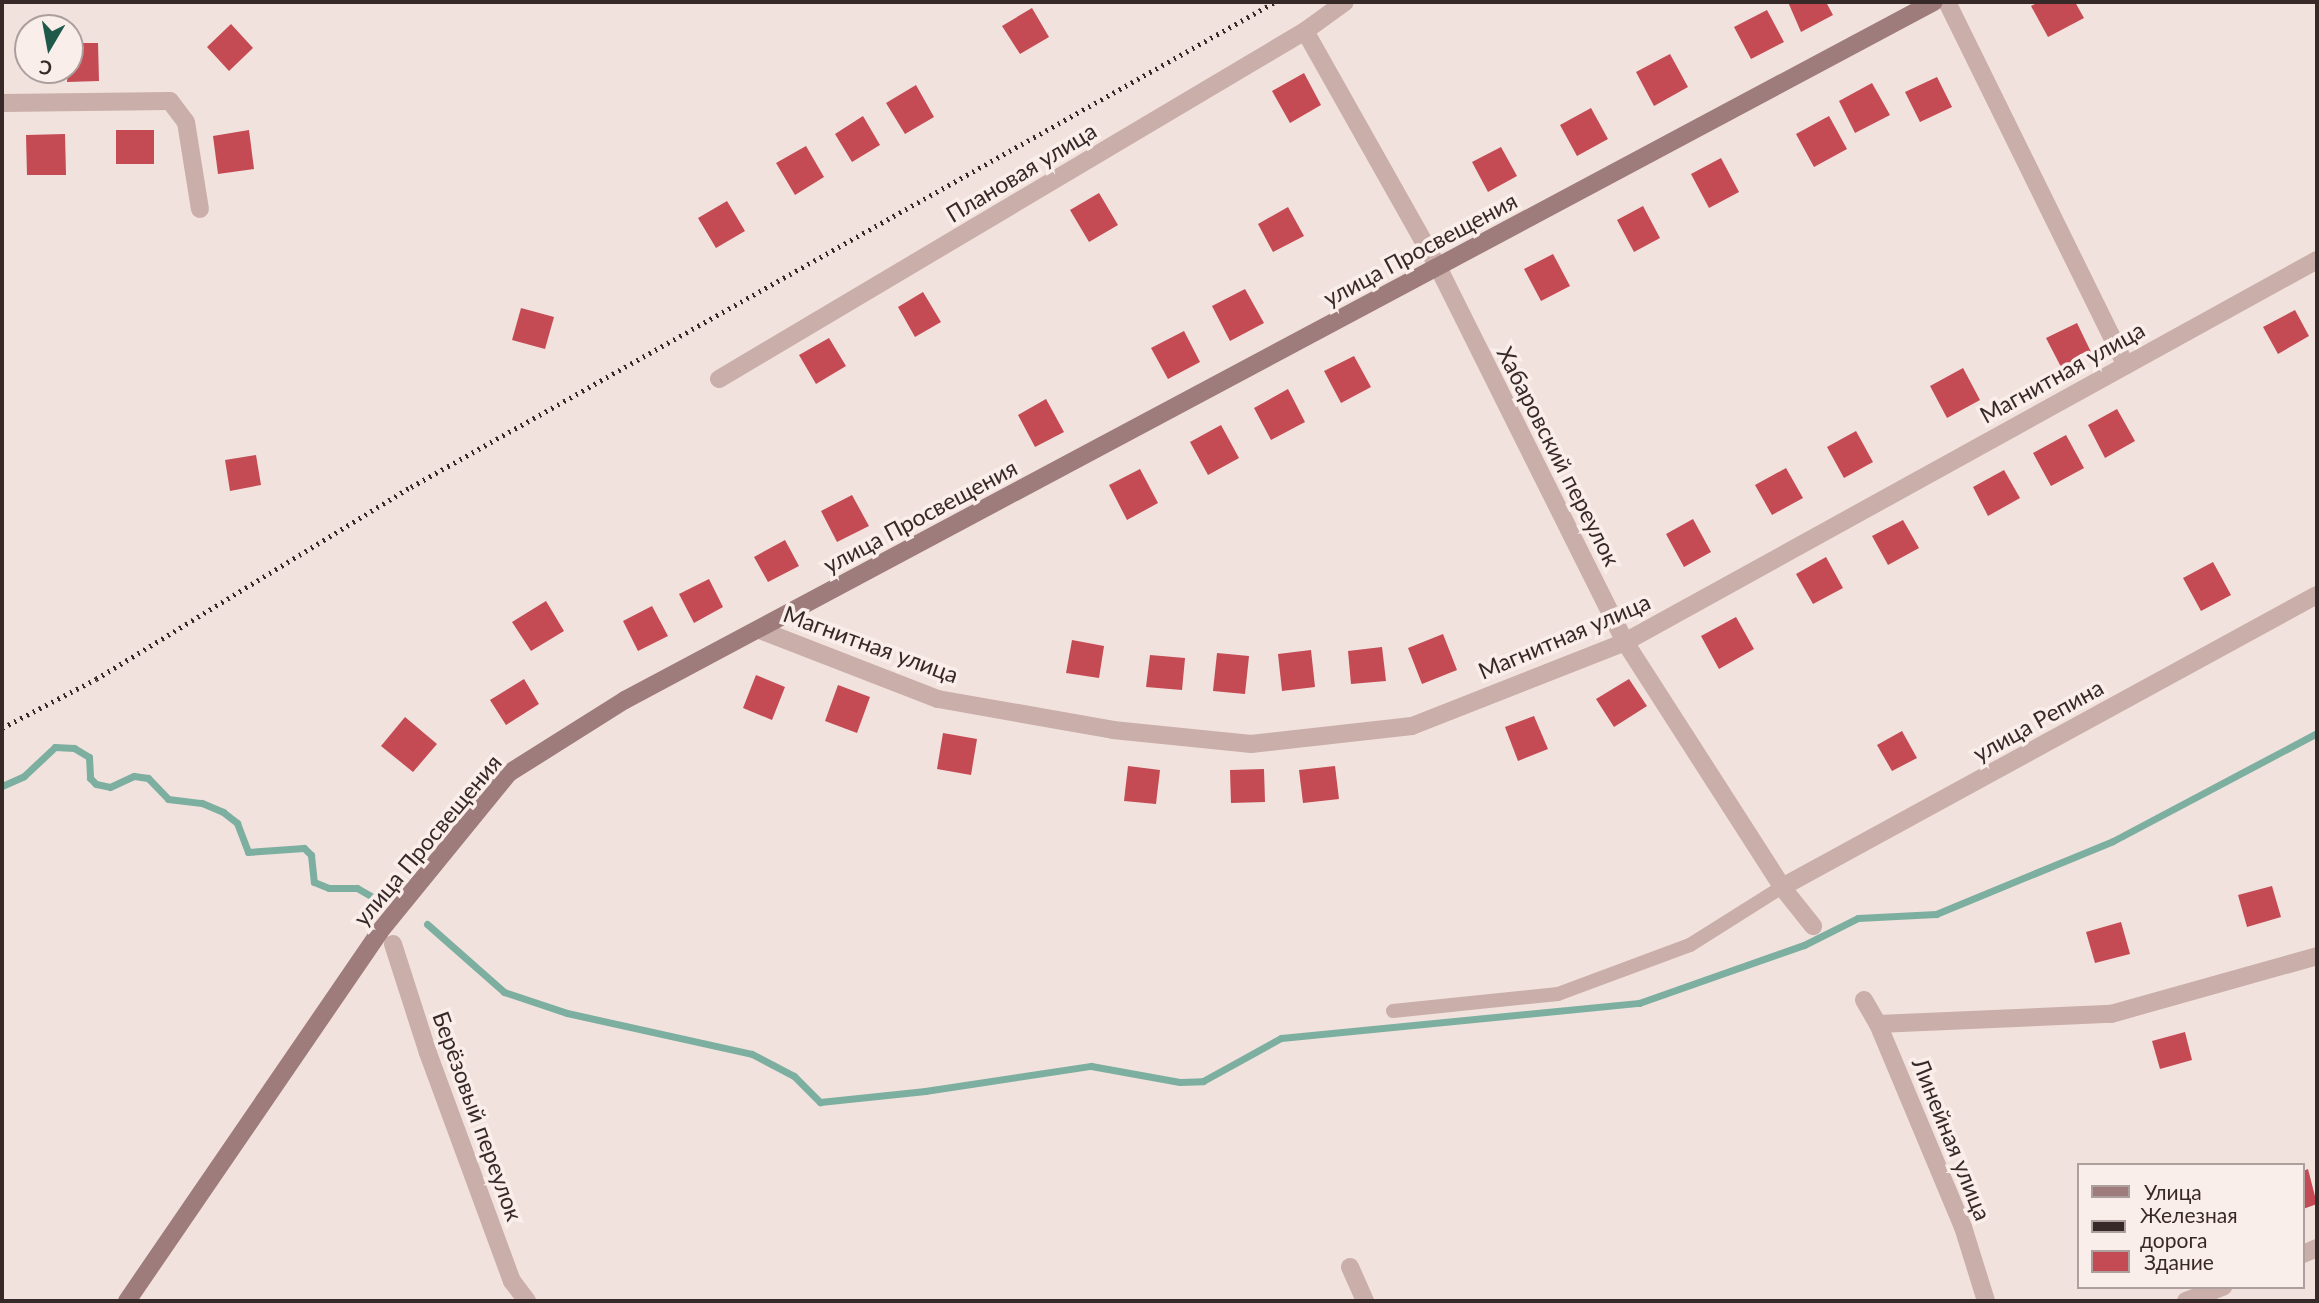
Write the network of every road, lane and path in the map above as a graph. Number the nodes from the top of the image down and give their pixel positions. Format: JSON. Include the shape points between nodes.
{"nodes":[{"id":1,"x":1345,"y":2,"type":"edge"},
{"id":2,"x":1934,"y":2,"type":"edge"},
{"id":3,"x":1947,"y":2,"type":"edge"},
{"id":4,"x":1305,"y":32,"type":"junction"},
{"id":5,"x":2,"y":103,"type":"edge"},
{"id":6,"x":200,"y":209,"type":"dead end"},
{"id":7,"x":2317,"y":260,"type":"edge"},
{"id":8,"x":1438,"y":267,"type":"junction"},
{"id":9,"x":2126,"y":365,"type":"junction"},
{"id":10,"x":719,"y":379,"type":"dead end"},
{"id":11,"x":2317,"y":596,"type":"edge"},
{"id":12,"x":760,"y":630,"type":"junction"},
{"id":13,"x":1625,"y":642,"type":"junction"},
{"id":14,"x":1782,"y":887,"type":"junction"},
{"id":15,"x":1813,"y":926,"type":"dead end"},
{"id":16,"x":393,"y":944,"type":"dead end"},
{"id":17,"x":2317,"y":956,"type":"edge"},
{"id":18,"x":1864,"y":1000,"type":"dead end"},
{"id":19,"x":1393,"y":1011,"type":"dead end"},
{"id":20,"x":1878,"y":1024,"type":"junction"},
{"id":21,"x":1350,"y":1267,"type":"dead end"},
{"id":22,"x":2205,"y":1298,"type":"edge"},
{"id":23,"x":127,"y":1301,"type":"edge"},
{"id":24,"x":527,"y":1301,"type":"edge"},
{"id":25,"x":1365,"y":1301,"type":"edge"},
{"id":26,"x":1986,"y":1301,"type":"edge"},
{"id":27,"x":2186,"y":1301,"type":"edge"}],
"edges":[{"from":1,"to":4,"type":"street","name":"Плановая улица"},
{"from":2,"to":8,"type":"street","name":"улица Просвещения"},
{"from":3,"to":9,"type":"street"},
{"from":4,"to":8,"type":"street","name":"Хабаровский переулок"},
{"from":4,"to":10,"type":"street","name":"Плановая улица"},
{"from":5,"to":6,"type":"street","via":[[170,101],[186,122]]},
{"from":7,"to":9,"type":"street","name":"Магнитная улица"},
{"from":8,"to":12,"type":"street","name":"улица Просвещения"},
{"from":8,"to":13,"type":"street","name":"Хабаровский переулок"},
{"from":9,"to":13,"type":"street","name":"Магнитная улица"},
{"from":11,"to":14,"type":"street","name":"улица Репина"},
{"from":12,"to":13,"type":"street","name":"Магнитная улица","via":[[938,699],[1113,730],[1251,744],[1412,726]]},
{"from":12,"to":23,"type":"street","name":"улица Просвещения","via":[[625,699],[509,773],[380,931]]},
{"from":13,"to":14,"type":"street","name":"Хабаровский переулок"},
{"from":14,"to":15,"type":"street","name":"Хабаровский переулок"},
{"from":14,"to":19,"type":"lane","via":[[1690,944],[1558,994]]},
{"from":16,"to":24,"type":"street","name":"Берёзовый переулок","via":[[428,1054],[512,1281]]},
{"from":17,"to":20,"type":"street","via":[[2111,1014]]},
{"from":18,"to":20,"type":"street","name":"Линейная улица"},
{"from":20,"to":26,"type":"street","name":"Линейная улица","via":[[1963,1227]]},
{"from":21,"to":25,"type":"street"},
{"from":22,"to":27,"type":"street"}]}
